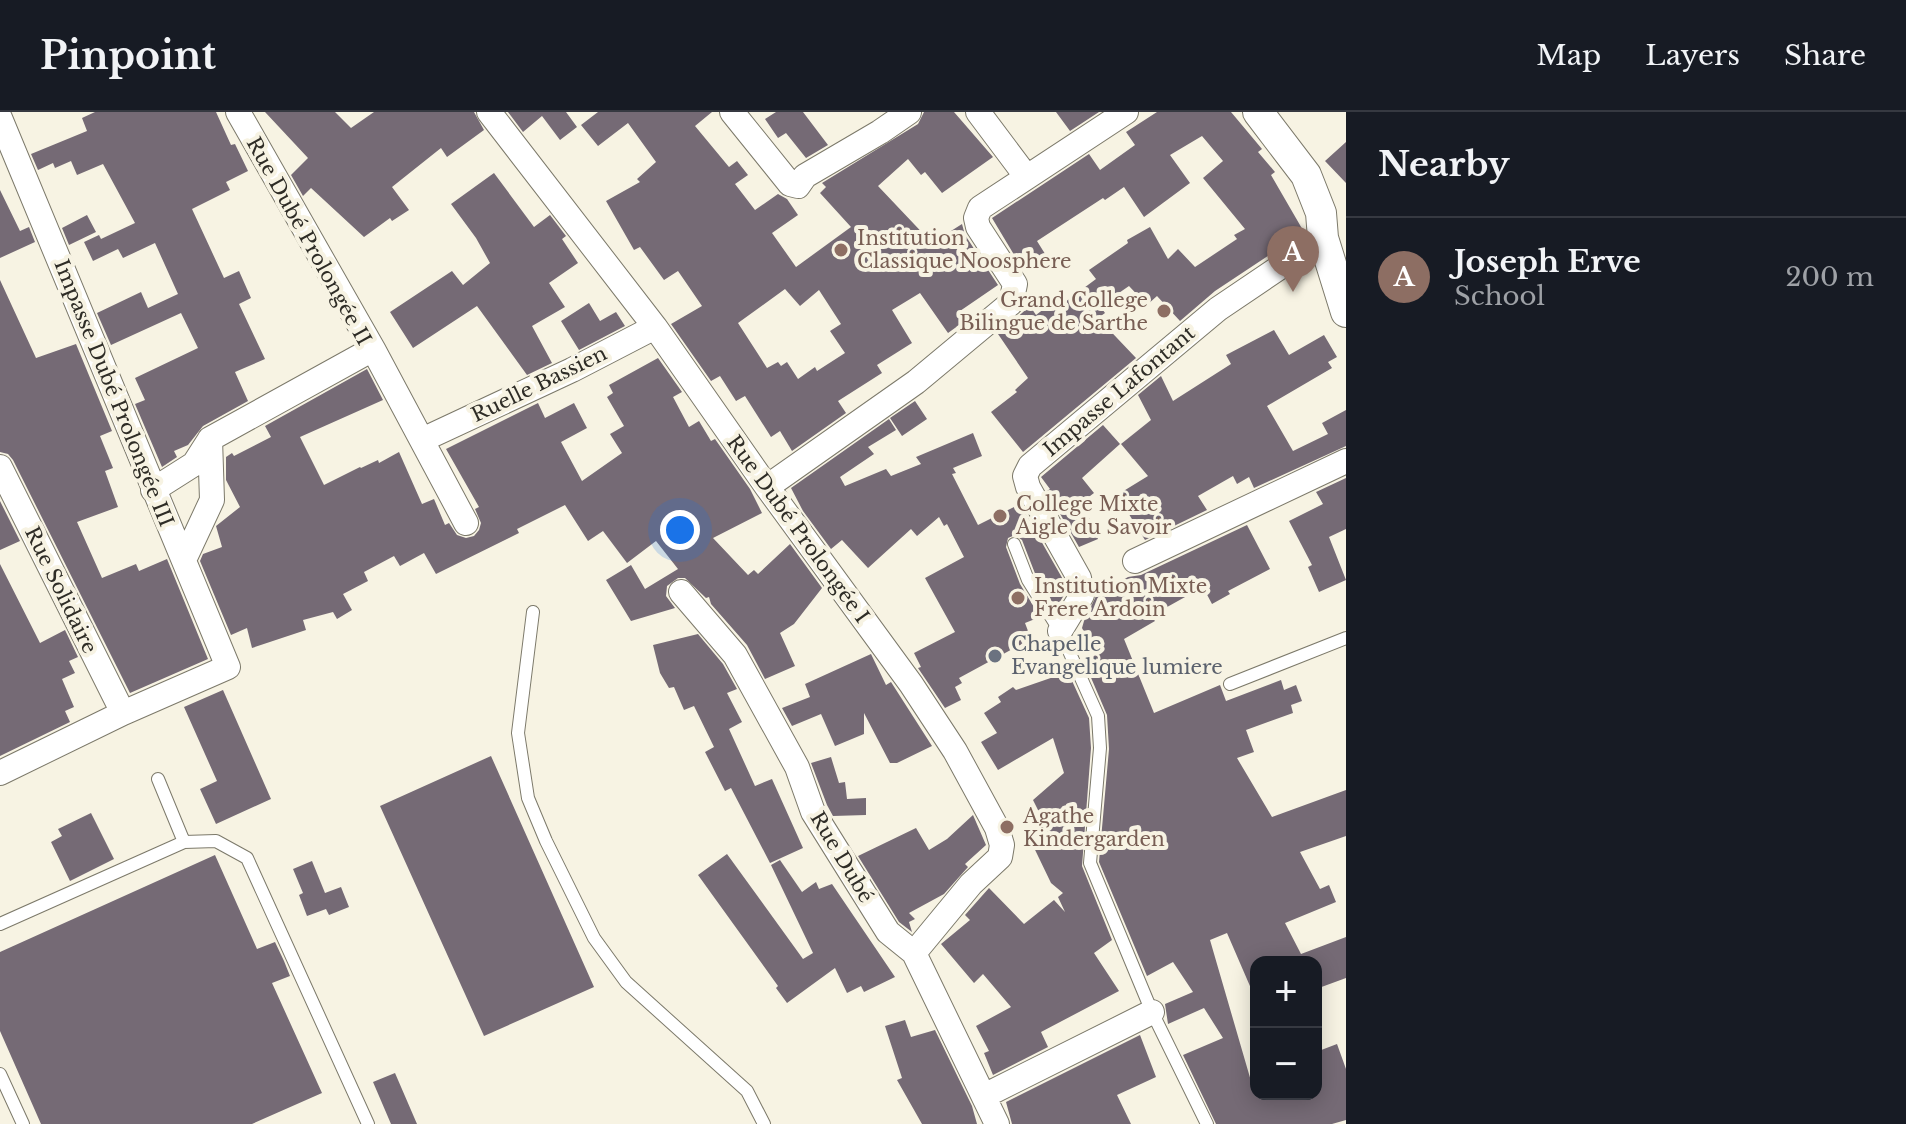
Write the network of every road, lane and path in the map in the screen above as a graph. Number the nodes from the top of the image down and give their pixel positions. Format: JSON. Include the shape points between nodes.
{"nodes":[{"id":1,"x":238,"y":112,"type":"edge"},
{"id":2,"x":489,"y":112,"type":"edge"},
{"id":3,"x":732,"y":112,"type":"edge"},
{"id":4,"x":909,"y":112,"type":"edge"},
{"id":5,"x":978,"y":112,"type":"edge"},
{"id":6,"x":1126,"y":112,"type":"edge"},
{"id":7,"x":1263,"y":114,"type":"edge"},
{"id":8,"x":0,"y":118,"type":"edge"},
{"id":9,"x":1026,"y":176,"type":"junction"},
{"id":10,"x":1323,"y":238,"type":"junction"},
{"id":11,"x":1346,"y":312,"type":"edge"},
{"id":12,"x":655,"y":327,"type":"junction"},
{"id":13,"x":373,"y":349,"type":"junction"},
{"id":14,"x":210,"y":439,"type":"junction"},
{"id":15,"x":422,"y":440,"type":"junction"},
{"id":16,"x":1346,"y":461,"type":"edge"},
{"id":17,"x":0,"y":467,"type":"edge"},
{"id":18,"x":767,"y":487,"type":"junction"},
{"id":19,"x":153,"y":490,"type":"junction"},
{"id":20,"x":466,"y":523,"type":"dead end"},
{"id":21,"x":1014,"y":544,"type":"dead end"},
{"id":22,"x":184,"y":560,"type":"junction"},
{"id":23,"x":1135,"y":561,"type":"dead end"},
{"id":24,"x":681,"y":592,"type":"dead end"},
{"id":25,"x":533,"y":612,"type":"dead end"},
{"id":26,"x":1060,"y":631,"type":"junction"},
{"id":27,"x":1346,"y":638,"type":"edge"},
{"id":28,"x":1230,"y":684,"type":"dead end"},
{"id":29,"x":123,"y":713,"type":"junction"},
{"id":30,"x":0,"y":773,"type":"edge"},
{"id":31,"x":158,"y":779,"type":"dead end"},
{"id":32,"x":184,"y":842,"type":"junction"},
{"id":33,"x":0,"y":924,"type":"edge"},
{"id":34,"x":914,"y":953,"type":"junction"},
{"id":35,"x":1152,"y":1012,"type":"junction"},
{"id":36,"x":0,"y":1074,"type":"edge"},
{"id":37,"x":984,"y":1096,"type":"junction"},
{"id":38,"x":365,"y":1123,"type":"edge"},
{"id":39,"x":23,"y":1124,"type":"edge"},
{"id":40,"x":764,"y":1124,"type":"edge"},
{"id":41,"x":997,"y":1124,"type":"edge"},
{"id":42,"x":1207,"y":1124,"type":"edge"}],
"edges":[{"from":1,"to":13,"type":"street","name":"Rue Dubé Prolongée II"},
{"from":2,"to":12,"type":"street","name":"Rue Dubé Prolongée I"},
{"from":3,"to":4,"type":"street","via":[[790,184],[798,186],[805,176]]},
{"from":5,"to":9,"type":"street"},
{"from":6,"to":9,"type":"street"},
{"from":7,"to":10,"type":"street","via":[[1306,175],[1321,213]]},
{"from":8,"to":19,"type":"street","name":"Impasse Dubé Prolongée III"},
{"from":9,"to":18,"type":"street","via":[[980,208],[976,218],[1015,284],[1011,303],[916,382]]},
{"from":10,"to":11,"type":"street"},
{"from":10,"to":26,"type":"street","name":"Impasse Lafontant","via":[[1218,309],[1030,466],[1025,476],[1028,487],[1079,578],[1082,595]]},
{"from":12,"to":15,"type":"street","name":"Ruelle Bassien"},
{"from":12,"to":18,"type":"street","name":"Rue Dubé Prolongée I"},
{"from":13,"to":14,"type":"street","name":"Rue Dubé Prolongée II"},
{"from":13,"to":15,"type":"street"},
{"from":14,"to":19,"type":"street","via":[[194,464]]},
{"from":14,"to":22,"type":"street","via":[[212,500]]},
{"from":15,"to":20,"type":"street"},
{"from":16,"to":23,"type":"street"},
{"from":17,"to":29,"type":"street","name":"Rue Solidaire"},
{"from":18,"to":34,"type":"street","name":"Rue Dubé Prolongée I","via":[[918,695],[997,828],[1000,857]]},
{"from":19,"to":22,"type":"street","name":"Impasse Dubé Prolongée III"},
{"from":21,"to":26,"type":"lane","via":[[1028,580]]},
{"from":22,"to":29,"type":"street","name":"Impasse Dubé Prolongée III","via":[[228,667]]},
{"from":24,"to":34,"type":"street","name":"Rue Dubé","via":[[735,655],[797,767],[813,812],[888,932]]},
{"from":25,"to":40,"type":"lane","via":[[518,733],[528,798],[546,841],[594,938],[626,982],[747,1091]]},
{"from":26,"to":35,"type":"lane","via":[[1098,716],[1090,863]]},
{"from":27,"to":28,"type":"lane"},
{"from":29,"to":30,"type":"street"},
{"from":31,"to":32,"type":"lane"},
{"from":32,"to":33,"type":"lane"},
{"from":32,"to":38,"type":"lane","via":[[216,841],[247,858]]},
{"from":34,"to":37,"type":"street","name":"Rue Dubé"},
{"from":35,"to":37,"type":"street"},
{"from":35,"to":42,"type":"lane"},
{"from":36,"to":39,"type":"lane"},
{"from":37,"to":41,"type":"street","name":"Rue Dubé"}]}
